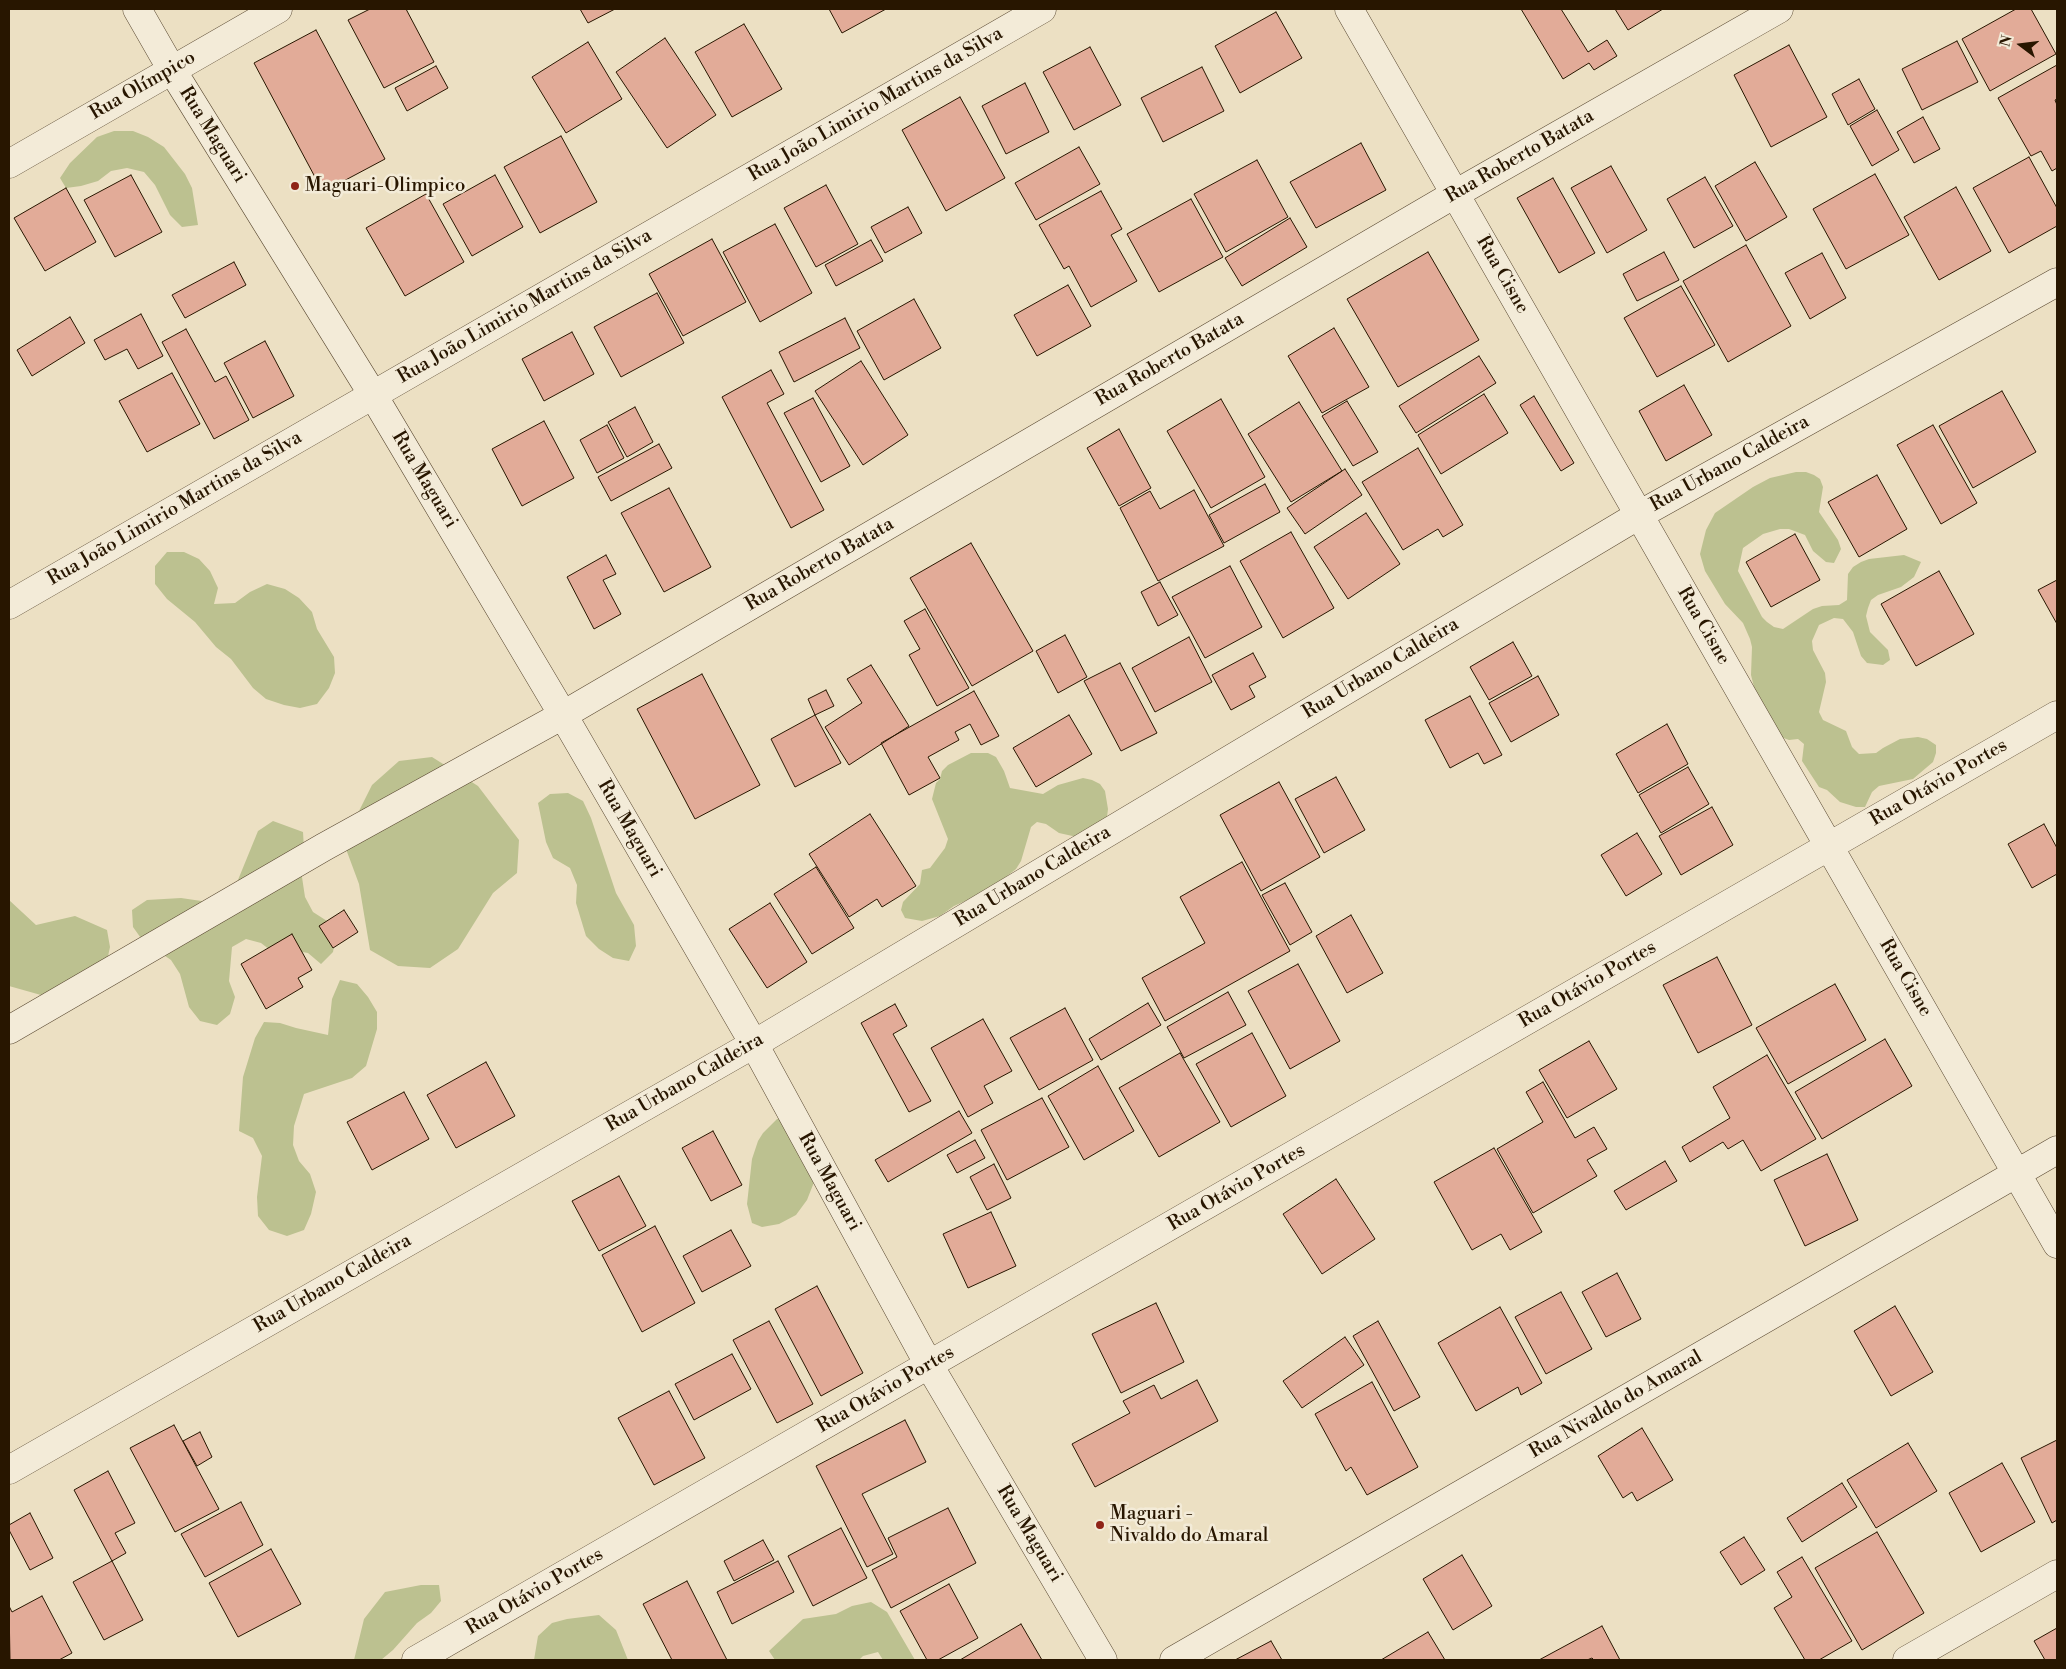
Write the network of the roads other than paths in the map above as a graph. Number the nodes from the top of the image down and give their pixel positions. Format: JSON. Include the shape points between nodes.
{"nodes":[{"id":1,"x":137,"y":9,"type":"edge"},
{"id":2,"x":278,"y":9,"type":"edge"},
{"id":3,"x":1042,"y":9,"type":"edge"},
{"id":4,"x":1349,"y":9,"type":"edge"},
{"id":5,"x":1779,"y":9,"type":"edge"},
{"id":6,"x":172,"y":70,"type":"junction"},
{"id":7,"x":9,"y":164,"type":"edge"},
{"id":8,"x":1455,"y":194,"type":"junction"},
{"id":9,"x":2057,"y":282,"type":"edge"},
{"id":10,"x":373,"y":395,"type":"junction"},
{"id":11,"x":1639,"y":515,"type":"junction"},
{"id":12,"x":9,"y":605,"type":"edge"},
{"id":13,"x":563,"y":715,"type":"junction"},
{"id":14,"x":2057,"y":715,"type":"edge"},
{"id":15,"x":1829,"y":846,"type":"junction"},
{"id":16,"x":9,"y":1030,"type":"edge"},
{"id":17,"x":754,"y":1044,"type":"junction"},
{"id":18,"x":2057,"y":1150,"type":"edge"},
{"id":19,"x":2017,"y":1173,"type":"junction"},
{"id":20,"x":2057,"y":1244,"type":"edge"},
{"id":21,"x":929,"y":1365,"type":"junction"},
{"id":22,"x":9,"y":1470,"type":"edge"},
{"id":23,"x":2057,"y":1574,"type":"edge"},
{"id":24,"x":416,"y":1660,"type":"edge"},
{"id":25,"x":1103,"y":1660,"type":"edge"},
{"id":26,"x":1174,"y":1660,"type":"edge"},
{"id":27,"x":1907,"y":1660,"type":"edge"}],
"edges":[{"from":1,"to":6,"type":"street","name":"Rua Maguari"},
{"from":2,"to":6,"type":"street","name":"Rua Olímpico"},
{"from":3,"to":10,"type":"street","name":"Rua João Limirio Martins da Silva"},
{"from":4,"to":8,"type":"street","name":"Rua Cisne"},
{"from":5,"to":8,"type":"street","name":"Rua Roberto Batata"},
{"from":6,"to":7,"type":"street","name":"Rua Olímpico"},
{"from":6,"to":10,"type":"street","name":"Rua Maguari"},
{"from":8,"to":11,"type":"street","name":"Rua Cisne"},
{"from":8,"to":13,"type":"street","name":"Rua Roberto Batata"},
{"from":9,"to":11,"type":"street","name":"Rua Urbano Caldeira"},
{"from":10,"to":12,"type":"street","name":"Rua João Limirio Martins da Silva"},
{"from":10,"to":13,"type":"street","name":"Rua Maguari"},
{"from":11,"to":15,"type":"street","name":"Rua Cisne"},
{"from":11,"to":17,"type":"street","name":"Rua Urbano Caldeira"},
{"from":13,"to":16,"type":"street","name":"Rua Roberto Batata","via":[[315,852]]},
{"from":13,"to":17,"type":"street","name":"Rua Maguari"},
{"from":14,"to":15,"type":"street","name":"Rua Otávio Portes"},
{"from":15,"to":19,"type":"street","name":"Rua Cisne"},
{"from":15,"to":21,"type":"street","name":"Rua Otávio Portes"},
{"from":17,"to":21,"type":"street","name":"Rua Maguari"},
{"from":17,"to":22,"type":"street","name":"Rua Urbano Caldeira"},
{"from":18,"to":19,"type":"street","name":"Rua Nivaldo do Amaral"},
{"from":19,"to":20,"type":"street","name":"Rua Cisne"},
{"from":19,"to":26,"type":"street","name":"Rua Nivaldo do Amaral"},
{"from":21,"to":24,"type":"street","name":"Rua Otávio Portes"},
{"from":21,"to":25,"type":"street","name":"Rua Maguari"},
{"from":23,"to":27,"type":"street"}]}
